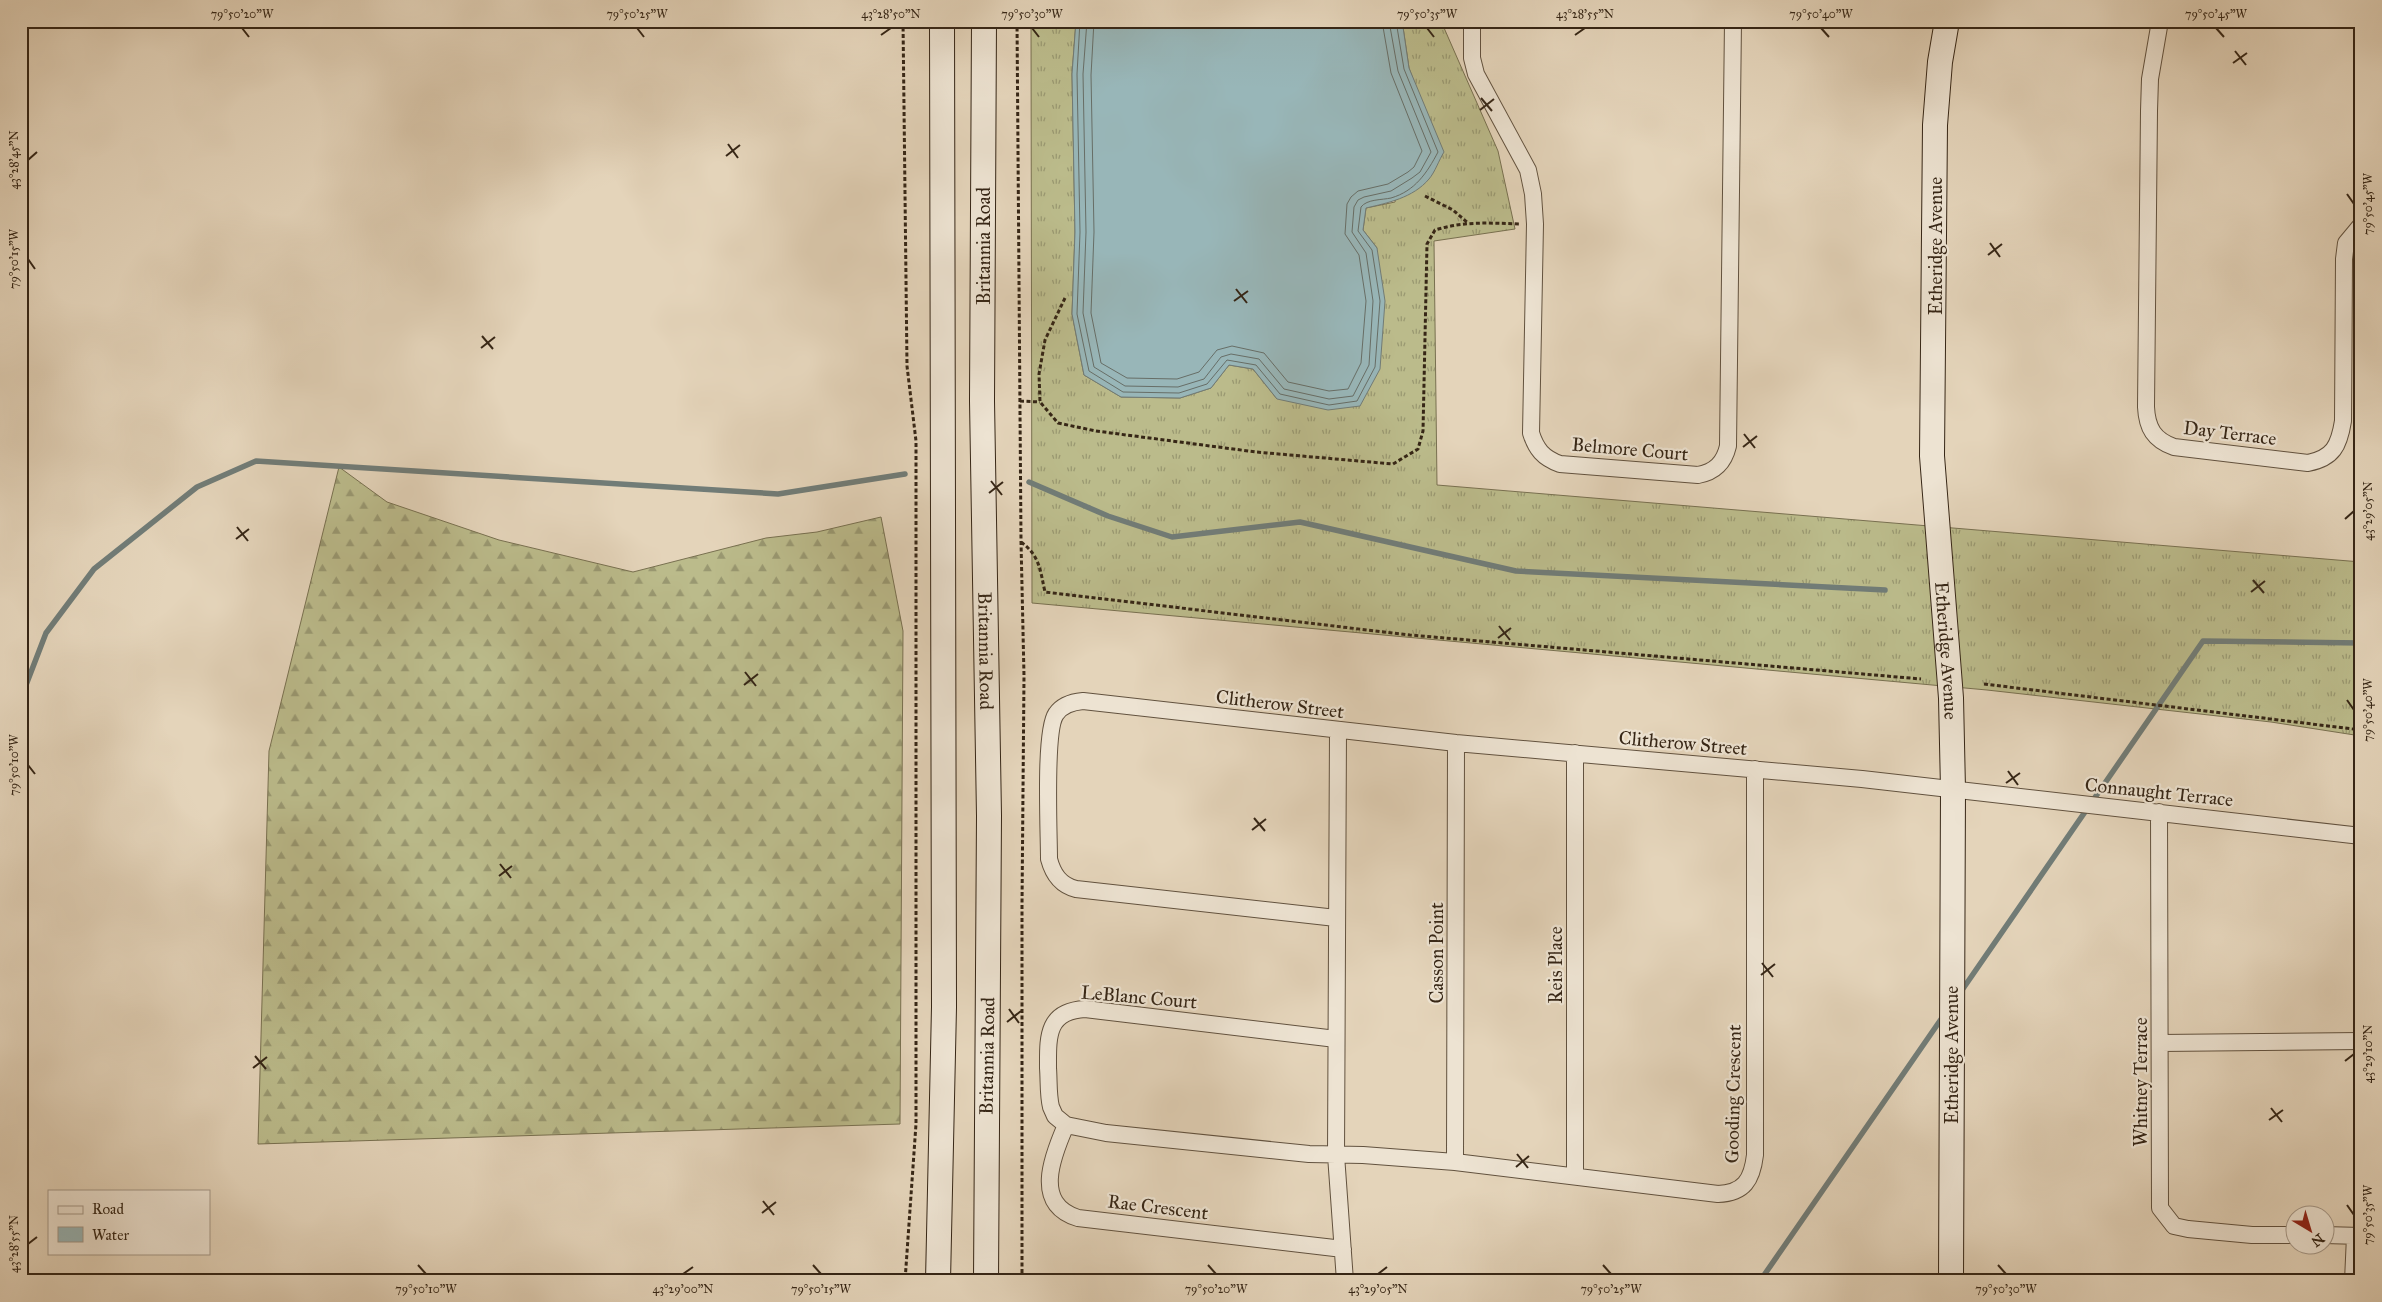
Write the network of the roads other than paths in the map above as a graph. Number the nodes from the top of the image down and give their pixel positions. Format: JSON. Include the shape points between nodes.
{"nodes":[{"id":1,"x":942,"y":21,"type":"edge"},
{"id":2,"x":984,"y":21,"type":"edge"},
{"id":3,"x":1472,"y":21,"type":"edge"},
{"id":4,"x":1733,"y":21,"type":"edge"},
{"id":5,"x":1947,"y":21,"type":"edge"},
{"id":6,"x":2160,"y":21,"type":"edge"},
{"id":7,"x":2361,"y":225,"type":"edge"},
{"id":8,"x":1338,"y":732,"type":"junction"},
{"id":9,"x":1456,"y":743,"type":"junction"},
{"id":10,"x":1575,"y":753,"type":"junction"},
{"id":11,"x":1755,"y":769,"type":"junction"},
{"id":12,"x":1953,"y":790,"type":"junction"},
{"id":13,"x":2159,"y":812,"type":"junction"},
{"id":14,"x":2361,"y":836,"type":"edge"},
{"id":15,"x":1336,"y":918,"type":"junction"},
{"id":16,"x":1336,"y":1039,"type":"junction"},
{"id":17,"x":2361,"y":1041,"type":"edge"},
{"id":18,"x":2160,"y":1042,"type":"junction"},
{"id":19,"x":1066,"y":1126,"type":"junction"},
{"id":20,"x":1336,"y":1155,"type":"junction"},
{"id":21,"x":1455,"y":1162,"type":"junction"},
{"id":22,"x":1575,"y":1176,"type":"junction"},
{"id":23,"x":2284,"y":1235,"type":"edge"},
{"id":24,"x":2334,"y":1236,"type":"edge"},
{"id":25,"x":2358,"y":1236,"type":"edge"},
{"id":26,"x":1342,"y":1249,"type":"junction"},
{"id":27,"x":938,"y":1281,"type":"edge"},
{"id":28,"x":986,"y":1281,"type":"edge"},
{"id":29,"x":1345,"y":1281,"type":"edge"},
{"id":30,"x":1951,"y":1281,"type":"edge"},
{"id":31,"x":2353,"y":1281,"type":"edge"}],
"edges":[{"from":1,"to":27,"type":"main road","via":[[944,1007]]},
{"from":2,"to":28,"type":"main road","name":"Britannia Road","via":[[982,402],[990,816]]},
{"from":3,"to":4,"type":"street","name":"Belmore Court","via":[[1472,58],[1476,74],[1528,170],[1533,194],[1531,433],[1540,454],[1560,464],[1698,475],[1719,466],[1728,446]]},
{"from":5,"to":12,"type":"main road","name":"Etheridge Avenue","via":[[1935,126],[1932,456],[1951,698]]},
{"from":6,"to":7,"type":"street","name":"Day Terrace","via":[[2150,79],[2149,111],[2146,407],[2154,435],[2174,447],[2308,463],[2330,454],[2338,444],[2343,421],[2346,243]]},
{"from":8,"to":9,"type":"street","name":"Clitherow Street"},
{"from":8,"to":15,"type":"street"},
{"from":8,"to":15,"type":"street","name":"Clitherow Street","via":[[1082,701],[1071,702],[1056,714],[1051,724],[1049,746],[1049,859],[1063,884],[1076,889]]},
{"from":9,"to":10,"type":"street","name":"Clitherow Street"},
{"from":9,"to":21,"type":"street","name":"Casson Point"},
{"from":10,"to":11,"type":"street","name":"Clitherow Street"},
{"from":10,"to":22,"type":"street","name":"Reis Place"},
{"from":11,"to":12,"type":"street","name":"Clitherow Street"},
{"from":11,"to":22,"type":"street","name":"Gooding Crescent","via":[[1753,1170],[1747,1182],[1728,1194]]},
{"from":12,"to":13,"type":"street","name":"Connaught Terrace"},
{"from":12,"to":30,"type":"main road","name":"Etheridge Avenue"},
{"from":13,"to":14,"type":"street","name":"Connaught Terrace"},
{"from":13,"to":18,"type":"street","name":"Whitney Terrace"},
{"from":15,"to":16,"type":"street"},
{"from":16,"to":19,"type":"street","name":"LeBlanc Court","via":[[1073,1010],[1053,1024],[1048,1037],[1049,1098],[1054,1116]]},
{"from":16,"to":20,"type":"street"},
{"from":17,"to":18,"type":"street"},
{"from":18,"to":23,"type":"street","name":"Whitney Terrace","via":[[2160,1208],[2166,1218],[2174,1226],[2188,1229]]},
{"from":19,"to":20,"type":"street","via":[[1106,1133]]},
{"from":19,"to":26,"type":"street","name":"Rae Crescent","via":[[1051,1162],[1052,1196],[1056,1206],[1065,1214]]},
{"from":20,"to":21,"type":"street","name":"Gooding Crescent","via":[[1363,1154]]},
{"from":20,"to":26,"type":"street"},
{"from":21,"to":22,"type":"street","name":"Gooding Crescent"},
{"from":24,"to":25,"type":"street"},
{"from":25,"to":31,"type":"street"},
{"from":26,"to":29,"type":"street"}]}
